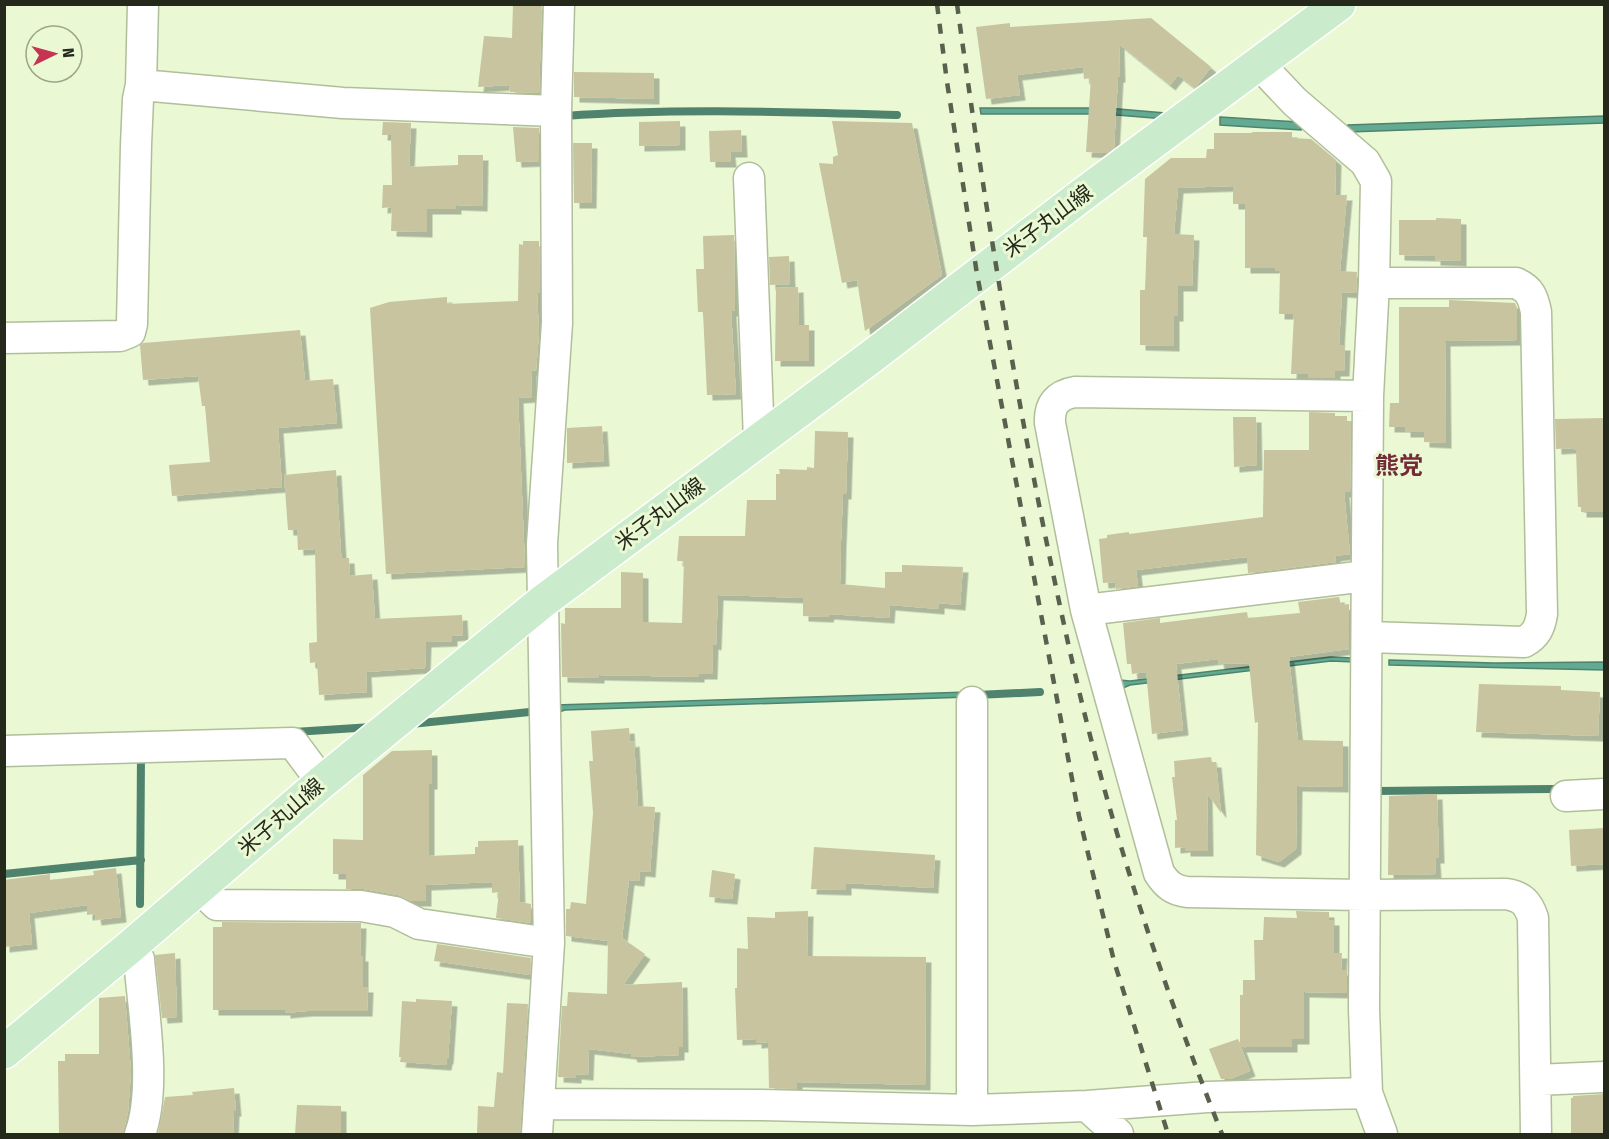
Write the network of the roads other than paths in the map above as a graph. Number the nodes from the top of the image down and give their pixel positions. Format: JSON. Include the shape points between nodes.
{"nodes":[{"id":1,"x":143,"y":4,"type":"edge"},
{"id":2,"x":560,"y":4,"type":"edge"},
{"id":3,"x":1339,"y":4,"type":"edge"},
{"id":4,"x":1259,"y":64,"type":"junction"},
{"id":5,"x":141,"y":85,"type":"junction"},
{"id":6,"x":556,"y":111,"type":"junction"},
{"id":7,"x":749,"y":178,"type":"dead end"},
{"id":8,"x":1374,"y":283,"type":"junction"},
{"id":9,"x":4,"y":338,"type":"edge"},
{"id":10,"x":1368,"y":396,"type":"junction"},
{"id":11,"x":759,"y":440,"type":"junction"},
{"id":12,"x":1366,"y":576,"type":"junction"},
{"id":13,"x":542,"y":602,"type":"junction"},
{"id":14,"x":1086,"y":610,"type":"junction"},
{"id":15,"x":1368,"y":637,"type":"junction"},
{"id":16,"x":972,"y":702,"type":"dead end"},
{"id":17,"x":4,"y":751,"type":"edge"},
{"id":18,"x":322,"y":782,"type":"junction"},
{"id":19,"x":1605,"y":794,"type":"edge"},
{"id":20,"x":1566,"y":796,"type":"dead end"},
{"id":21,"x":199,"y":888,"type":"junction"},
{"id":22,"x":1364,"y":895,"type":"junction"},
{"id":23,"x":549,"y":943,"type":"junction"},
{"id":24,"x":130,"y":947,"type":"junction"},
{"id":25,"x":4,"y":1052,"type":"edge"},
{"id":26,"x":1605,"y":1077,"type":"edge"},
{"id":27,"x":1536,"y":1080,"type":"junction"},
{"id":28,"x":1367,"y":1093,"type":"junction"},
{"id":29,"x":539,"y":1104,"type":"junction"},
{"id":30,"x":1087,"y":1106,"type":"junction"},
{"id":31,"x":972,"y":1110,"type":"junction"},
{"id":32,"x":140,"y":1134,"type":"edge"},
{"id":33,"x":537,"y":1134,"type":"edge"},
{"id":34,"x":1118,"y":1134,"type":"edge"},
{"id":35,"x":1382,"y":1134,"type":"edge"},
{"id":36,"x":1536,"y":1134,"type":"edge"}],
"edges":[{"from":1,"to":5,"type":"street"},
{"from":2,"to":6,"type":"street"},
{"from":3,"to":4,"type":"main road","name":"米子丸山線"},
{"from":4,"to":8,"type":"street","via":[[1373,172],[1377,198]]},
{"from":4,"to":11,"type":"main road","name":"米子丸山線"},
{"from":5,"to":6,"type":"street","via":[[343,104]]},
{"from":5,"to":9,"type":"street","via":[[130,332],[120,336]]},
{"from":6,"to":13,"type":"street","via":[[557,323],[542,544]]},
{"from":7,"to":11,"type":"street"},
{"from":8,"to":10,"type":"street"},
{"from":8,"to":15,"type":"street","via":[[1516,284],[1524,286],[1534,299],[1542,614],[1537,631],[1524,642]]},
{"from":10,"to":12,"type":"street"},
{"from":10,"to":14,"type":"street","via":[[1075,392],[1060,397],[1049,411],[1050,423]]},
{"from":11,"to":13,"type":"main road","name":"米子丸山線"},
{"from":12,"to":14,"type":"street"},
{"from":12,"to":15,"type":"street"},
{"from":13,"to":18,"type":"main road","name":"米子丸山線"},
{"from":13,"to":23,"type":"street"},
{"from":14,"to":22,"type":"street","via":[[1159,873],[1165,882],[1176,891],[1187,892]]},
{"from":15,"to":22,"type":"street"},
{"from":16,"to":31,"type":"street"},
{"from":17,"to":18,"type":"street","via":[[293,743]]},
{"from":18,"to":21,"type":"main road","name":"米子丸山線"},
{"from":19,"to":20,"type":"street"},
{"from":21,"to":23,"type":"street","via":[[217,905],[361,906],[395,912],[419,924]]},
{"from":21,"to":24,"type":"main road","name":"米子丸山線"},
{"from":22,"to":27,"type":"street","via":[[1506,894],[1516,895],[1529,906],[1533,918]]},
{"from":22,"to":28,"type":"street"},
{"from":23,"to":29,"type":"street"},
{"from":24,"to":25,"type":"main road","name":"米子丸山線"},
{"from":24,"to":32,"type":"street","via":[[139,959],[149,1078]]},
{"from":26,"to":27,"type":"street"},
{"from":27,"to":36,"type":"street"},
{"from":28,"to":30,"type":"street","via":[[1207,1097]]},
{"from":28,"to":35,"type":"street"},
{"from":29,"to":31,"type":"street"},
{"from":29,"to":33,"type":"street"},
{"from":30,"to":31,"type":"street"},
{"from":30,"to":34,"type":"street"}]}
